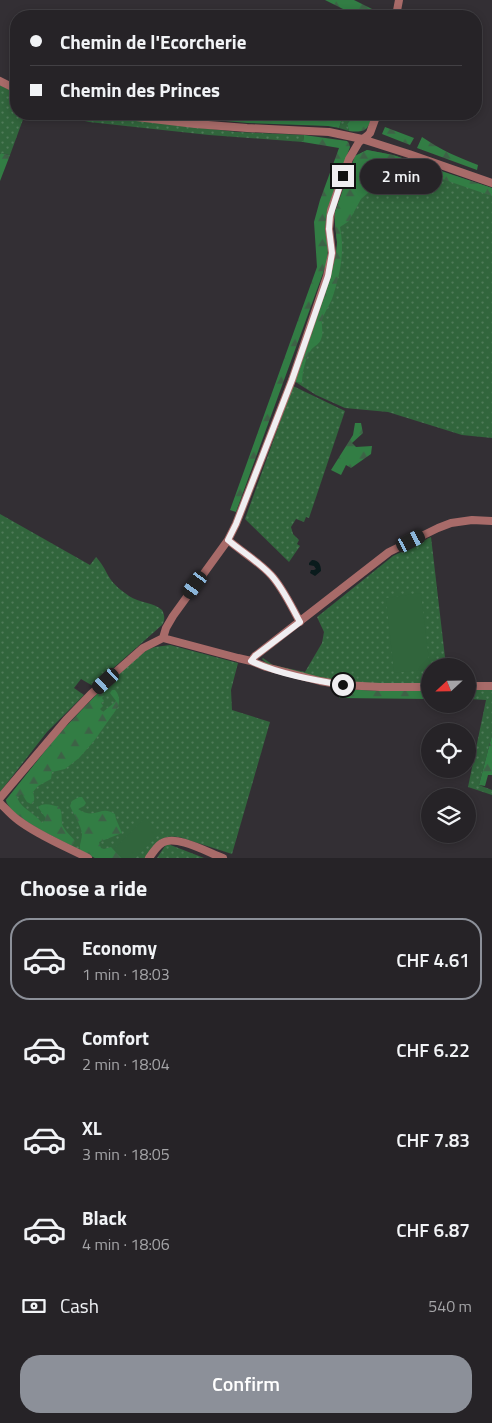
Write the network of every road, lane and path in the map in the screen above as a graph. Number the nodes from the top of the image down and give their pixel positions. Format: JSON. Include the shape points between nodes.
{"nodes":[{"id":1,"x":161,"y":120,"type":"edge"},
{"id":2,"x":375,"y":120,"type":"edge"},
{"id":3,"x":362,"y":139,"type":"junction"},
{"id":4,"x":492,"y":183,"type":"edge"},
{"id":5,"x":492,"y":521,"type":"edge"},
{"id":6,"x":228,"y":540,"type":"junction"},
{"id":7,"x":300,"y":622,"type":"junction"},
{"id":8,"x":163,"y":638,"type":"junction"},
{"id":9,"x":251,"y":661,"type":"junction"},
{"id":10,"x":476,"y":686,"type":"edge"},
{"id":11,"x":492,"y":686,"type":"edge"},
{"id":12,"x":421,"y":687,"type":"edge"},
{"id":13,"x":0,"y":798,"type":"edge"},
{"id":14,"x":0,"y":803,"type":"edge"},
{"id":15,"x":74,"y":855,"type":"edge"},
{"id":16,"x":88,"y":858,"type":"edge"},
{"id":17,"x":150,"y":858,"type":"edge"},
{"id":18,"x":223,"y":858,"type":"edge"}],
"edges":[{"from":1,"to":3,"type":"street","via":[[329,132]]},
{"from":2,"to":3,"type":"street","via":[[370,133]]},
{"from":3,"to":4,"type":"street"},
{"from":3,"to":6,"type":"street","via":[[349,159],[331,210],[332,253],[324,287],[288,389]]},
{"from":5,"to":7,"type":"street","via":[[450,522],[389,552]]},
{"from":6,"to":7,"type":"street","via":[[271,574]]},
{"from":6,"to":8,"type":"street","via":[[173,616]]},
{"from":7,"to":9,"type":"street"},
{"from":8,"to":9,"type":"street"},
{"from":8,"to":13,"type":"street","via":[[143,648],[91,694]]},
{"from":9,"to":12,"type":"street","via":[[343,685]]},
{"from":10,"to":11,"type":"street"},
{"from":14,"to":15,"type":"street","via":[[17,819]]},
{"from":15,"to":16,"type":"street"},
{"from":17,"to":18,"type":"street","via":[[160,845],[173,840]]}]}
